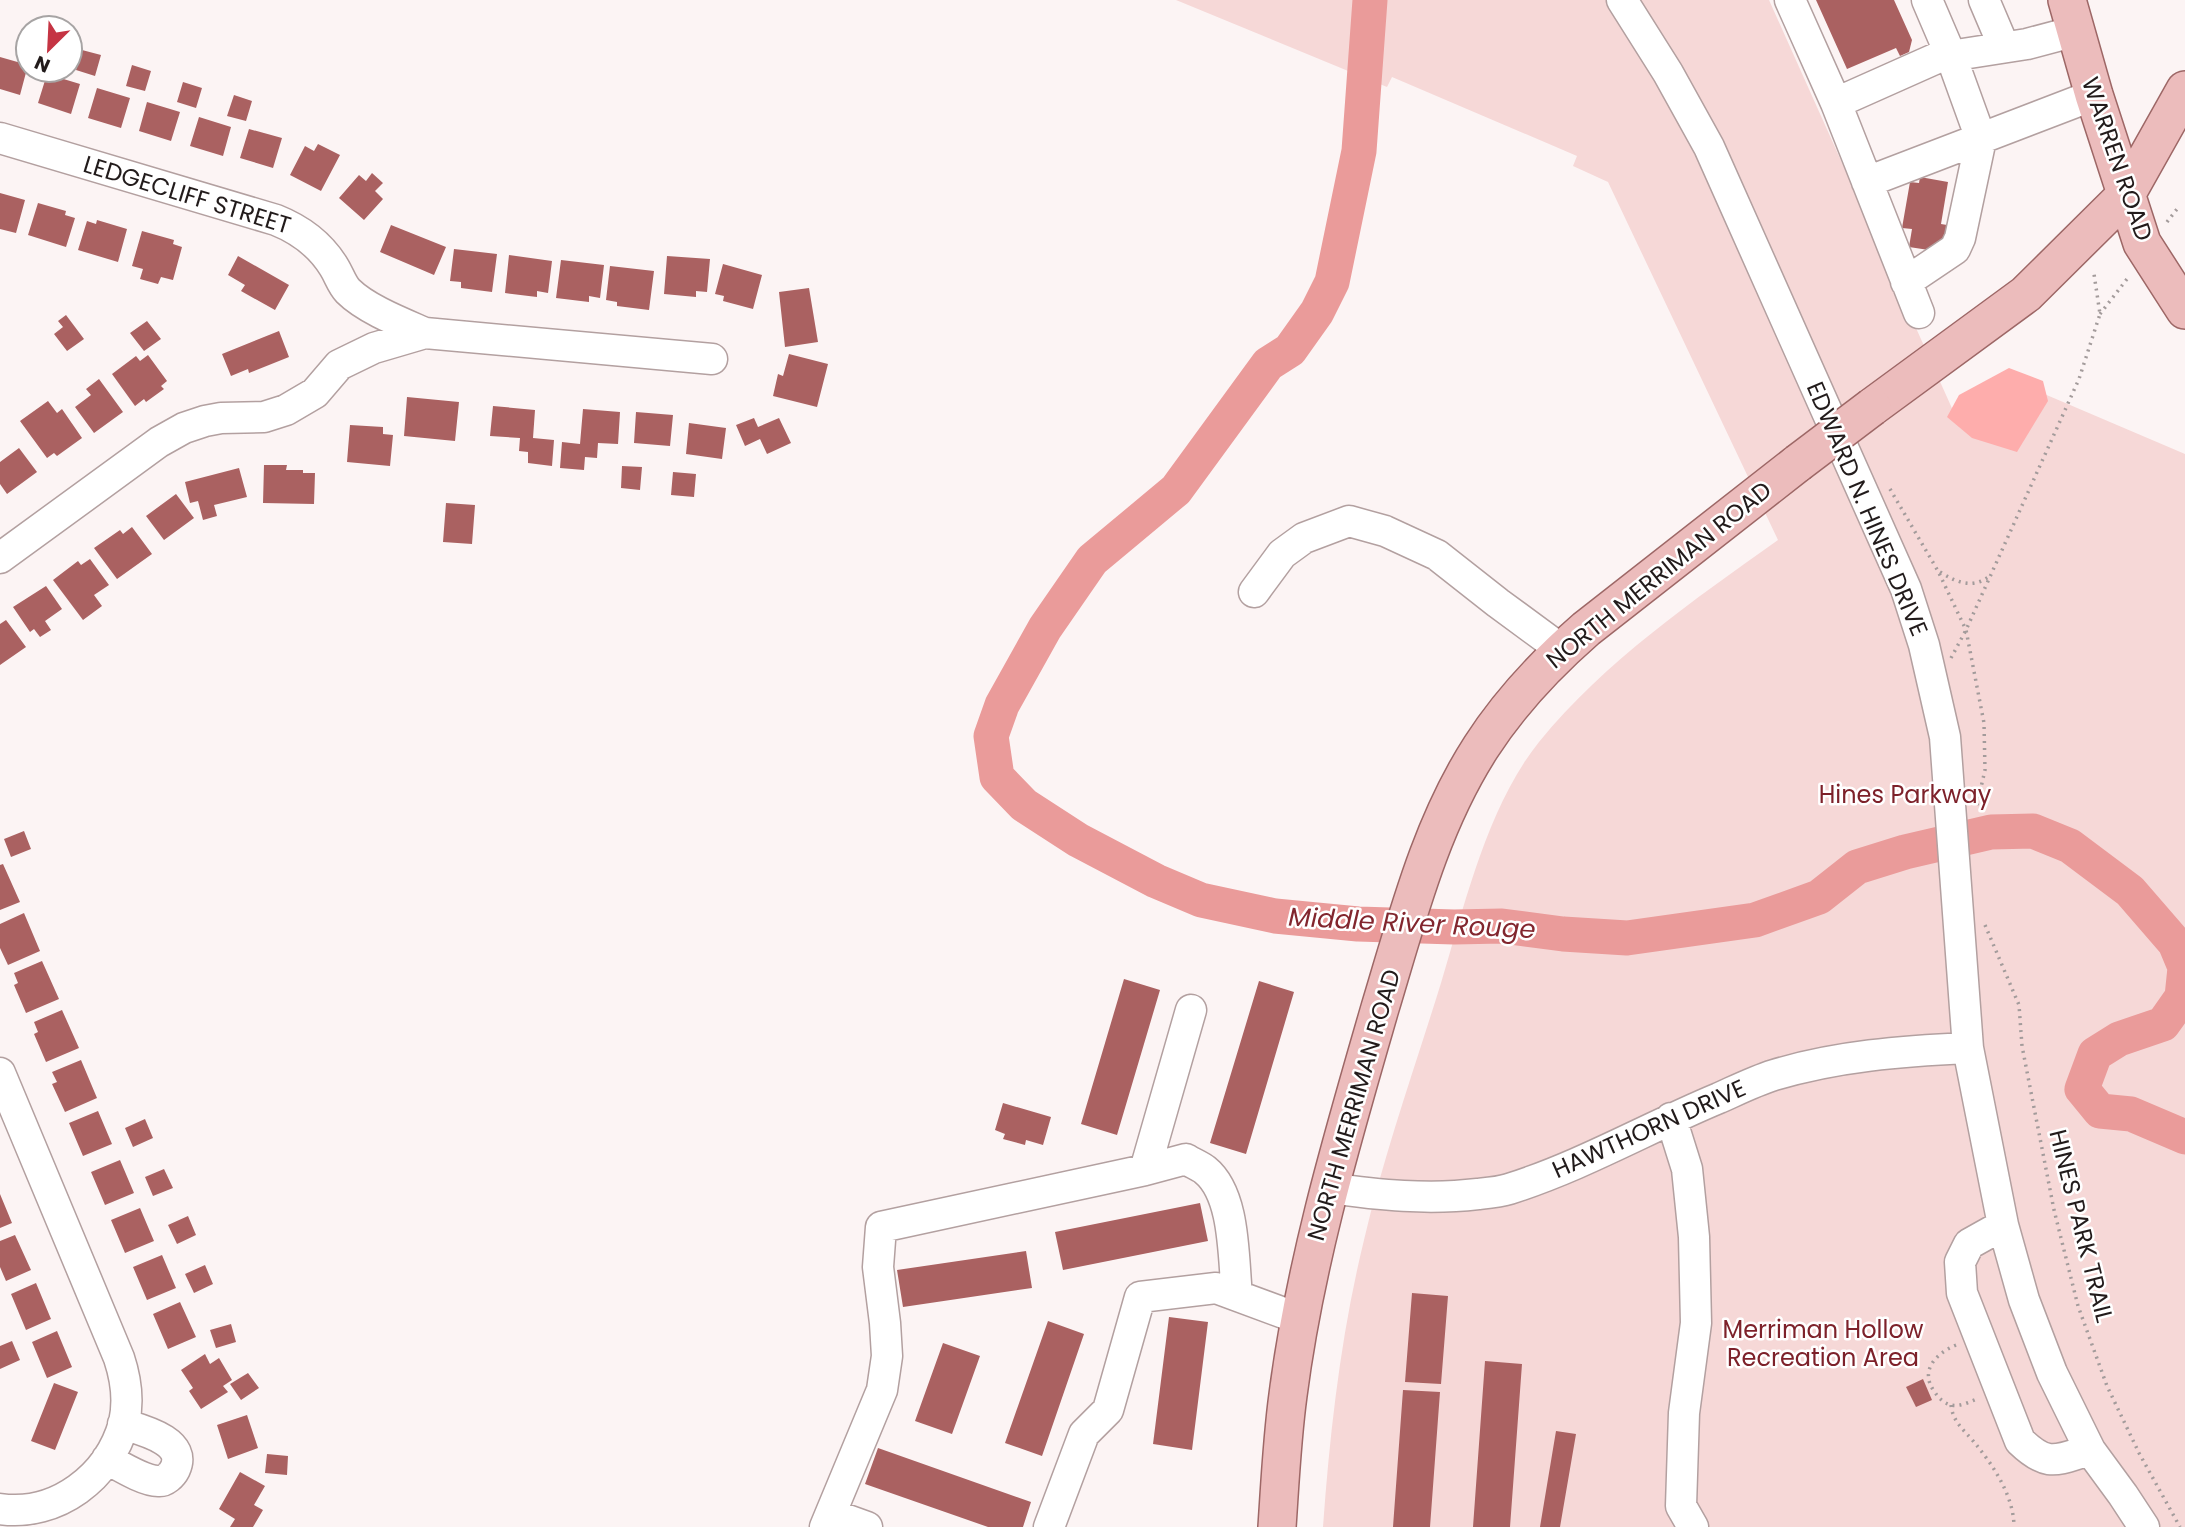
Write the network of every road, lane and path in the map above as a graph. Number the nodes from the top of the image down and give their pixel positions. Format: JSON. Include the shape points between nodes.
{"nodes":[{"id":1,"x":1622,"y":0,"type":"edge"},
{"id":2,"x":1790,"y":0,"type":"edge"},
{"id":3,"x":1927,"y":0,"type":"edge"},
{"id":4,"x":1984,"y":0,"type":"edge"},
{"id":5,"x":2071,"y":15,"type":"edge"},
{"id":6,"x":2004,"y":47,"type":"junction"},
{"id":7,"x":1951,"y":56,"type":"junction"},
{"id":8,"x":2094,"y":96,"type":"junction"},
{"id":9,"x":1836,"y":103,"type":"junction"},
{"id":10,"x":2181,"y":107,"type":"edge"},
{"id":11,"x":0,"y":138,"type":"edge"},
{"id":12,"x":1980,"y":139,"type":"junction"},
{"id":13,"x":1867,"y":182,"type":"junction"},
{"id":14,"x":2126,"y":195,"type":"junction"},
{"id":15,"x":2177,"y":209,"type":"dead end"},
{"id":16,"x":2167,"y":222,"type":"dead end"},
{"id":17,"x":2094,"y":274,"type":"dead end"},
{"id":18,"x":2127,"y":279,"type":"dead end"},
{"id":19,"x":1906,"y":282,"type":"junction"},
{"id":20,"x":2185,"y":310,"type":"edge"},
{"id":21,"x":1919,"y":313,"type":"dead end"},
{"id":22,"x":2100,"y":314,"type":"junction"},
{"id":23,"x":425,"y":333,"type":"junction"},
{"id":24,"x":712,"y":359,"type":"dead end"},
{"id":25,"x":0,"y":558,"type":"edge"},
{"id":26,"x":1938,"y":571,"type":"dead end"},
{"id":27,"x":1991,"y":575,"type":"junction"},
{"id":28,"x":1254,"y":592,"type":"dead end"},
{"id":29,"x":1562,"y":650,"type":"junction"},
{"id":30,"x":1935,"y":688,"type":"junction"},
{"id":31,"x":1971,"y":919,"type":"junction"},
{"id":32,"x":1191,"y":1010,"type":"dead end"},
{"id":33,"x":1968,"y":1048,"type":"junction"},
{"id":34,"x":0,"y":1073,"type":"edge"},
{"id":35,"x":1671,"y":1118,"type":"junction"},
{"id":36,"x":1145,"y":1170,"type":"junction"},
{"id":37,"x":1329,"y":1188,"type":"junction"},
{"id":38,"x":2003,"y":1225,"type":"junction"},
{"id":39,"x":1237,"y":1295,"type":"junction"},
{"id":40,"x":1300,"y":1319,"type":"junction"},
{"id":41,"x":1961,"y":1343,"type":"dead end"},
{"id":42,"x":1985,"y":1396,"type":"dead end"},
{"id":43,"x":1951,"y":1405,"type":"junction"},
{"id":44,"x":2090,"y":1450,"type":"junction"},
{"id":45,"x":0,"y":1509,"type":"edge"},
{"id":46,"x":828,"y":1521,"type":"edge"},
{"id":47,"x":867,"y":1527,"type":"edge"},
{"id":48,"x":1049,"y":1527,"type":"edge"},
{"id":49,"x":1277,"y":1527,"type":"edge"},
{"id":50,"x":1693,"y":1527,"type":"edge"},
{"id":51,"x":2014,"y":1527,"type":"edge"},
{"id":52,"x":2144,"y":1527,"type":"edge"},
{"id":53,"x":2180,"y":1527,"type":"edge"}],
"edges":[{"from":1,"to":30,"type":"street","name":"EDWARD N. HINES DRIVE","via":[[1668,73],[1738,209],[1906,589]]},
{"from":2,"to":9,"type":"street"},
{"from":3,"to":7,"type":"street"},
{"from":4,"to":6,"type":"street"},
{"from":5,"to":6,"type":"street"},
{"from":5,"to":8,"type":"main road","name":"WARREN ROAD"},
{"from":6,"to":7,"type":"street"},
{"from":7,"to":9,"type":"street"},
{"from":7,"to":12,"type":"street"},
{"from":8,"to":12,"type":"street"},
{"from":8,"to":14,"type":"main road","name":"WARREN ROAD"},
{"from":9,"to":13,"type":"street"},
{"from":10,"to":14,"type":"main road","name":"NORTH MERRIMAN ROAD"},
{"from":11,"to":23,"type":"street","name":"LEDGECLIFF STREET","via":[[296,228],[322,250],[347,290],[386,316]]},
{"from":12,"to":13,"type":"street"},
{"from":12,"to":19,"type":"street","via":[[1955,249]]},
{"from":13,"to":19,"type":"street"},
{"from":14,"to":20,"type":"main road","name":"WARREN ROAD","via":[[2142,243]]},
{"from":14,"to":29,"type":"main road","name":"NORTH MERRIMAN ROAD","bridge":true,"via":[[2026,295],[1798,463]]},
{"from":15,"to":16,"type":"path"},
{"from":17,"to":22,"type":"path"},
{"from":18,"to":22,"type":"path"},
{"from":19,"to":21,"type":"street"},
{"from":22,"to":27,"type":"path","via":[[2079,380]]},
{"from":23,"to":24,"type":"street","name":"LEDGECLIFF STREET"},
{"from":23,"to":25,"type":"street","via":[[374,348],[339,365],[315,393],[286,411],[264,417],[221,418],[184,428]]},
{"from":26,"to":27,"type":"path","via":[[1968,585]]},
{"from":27,"to":30,"type":"path"},
{"from":28,"to":29,"type":"street","via":[[1282,554],[1304,538],[1349,521],[1385,531],[1437,555]]},
{"from":29,"to":37,"type":"main road","name":"NORTH MERRIMAN ROAD","via":[[1532,680],[1480,748],[1441,823],[1416,888]]},
{"from":30,"to":31,"type":"street","name":"EDWARD N. HINES DRIVE","via":[[1945,737],[1952,834]]},
{"from":31,"to":33,"type":"street","name":"EDWARD N. HINES DRIVE"},
{"from":31,"to":53,"type":"path","name":"HINES PARK TRAIL","via":[[2019,1005],[2022,1046],[2078,1306],[2107,1386]]},
{"from":32,"to":36,"type":"street"},
{"from":33,"to":35,"type":"street","name":"HAWTHORN DRIVE","via":[[1848,1057],[1772,1075]]},
{"from":33,"to":38,"type":"street","name":"EDWARD N. HINES DRIVE"},
{"from":34,"to":45,"type":"street","via":[[120,1358],[126,1389],[115,1442],[97,1473],[63,1499],[38,1508]]},
{"from":35,"to":37,"type":"street","name":"HAWTHORN DRIVE","via":[[1507,1190],[1423,1197]]},
{"from":35,"to":50,"type":"street","via":[[1687,1169],[1694,1237],[1696,1323],[1684,1413],[1681,1506]]},
{"from":36,"to":39,"type":"street","via":[[1186,1159],[1207,1171],[1223,1193],[1229,1213]]},
{"from":36,"to":46,"type":"street","via":[[880,1227],[878,1267],[887,1356],[882,1390]]},
{"from":37,"to":40,"type":"main road","name":"NORTH MERRIMAN ROAD"},
{"from":38,"to":44,"type":"street","name":"EDWARD N. HINES DRIVE","via":[[2024,1300],[2052,1373]]},
{"from":38,"to":44,"type":"street","via":[[1969,1244],[1960,1262],[1962,1293],[2020,1441],[2034,1454],[2053,1461]]},
{"from":39,"to":40,"type":"street"},
{"from":39,"to":48,"type":"street","via":[[1216,1287],[1140,1297],[1108,1410],[1084,1434]]},
{"from":40,"to":49,"type":"main road","name":"NORTH MERRIMAN ROAD","via":[[1287,1396]]},
{"from":41,"to":43,"type":"path","via":[[1934,1358],[1927,1374],[1940,1399]]},
{"from":42,"to":43,"type":"path"},
{"from":43,"to":51,"type":"path","via":[[1952,1416],[2006,1491]]},
{"from":44,"to":52,"type":"street","name":"EDWARD N. HINES DRIVE"},
{"from":46,"to":47,"type":"street"}]}
